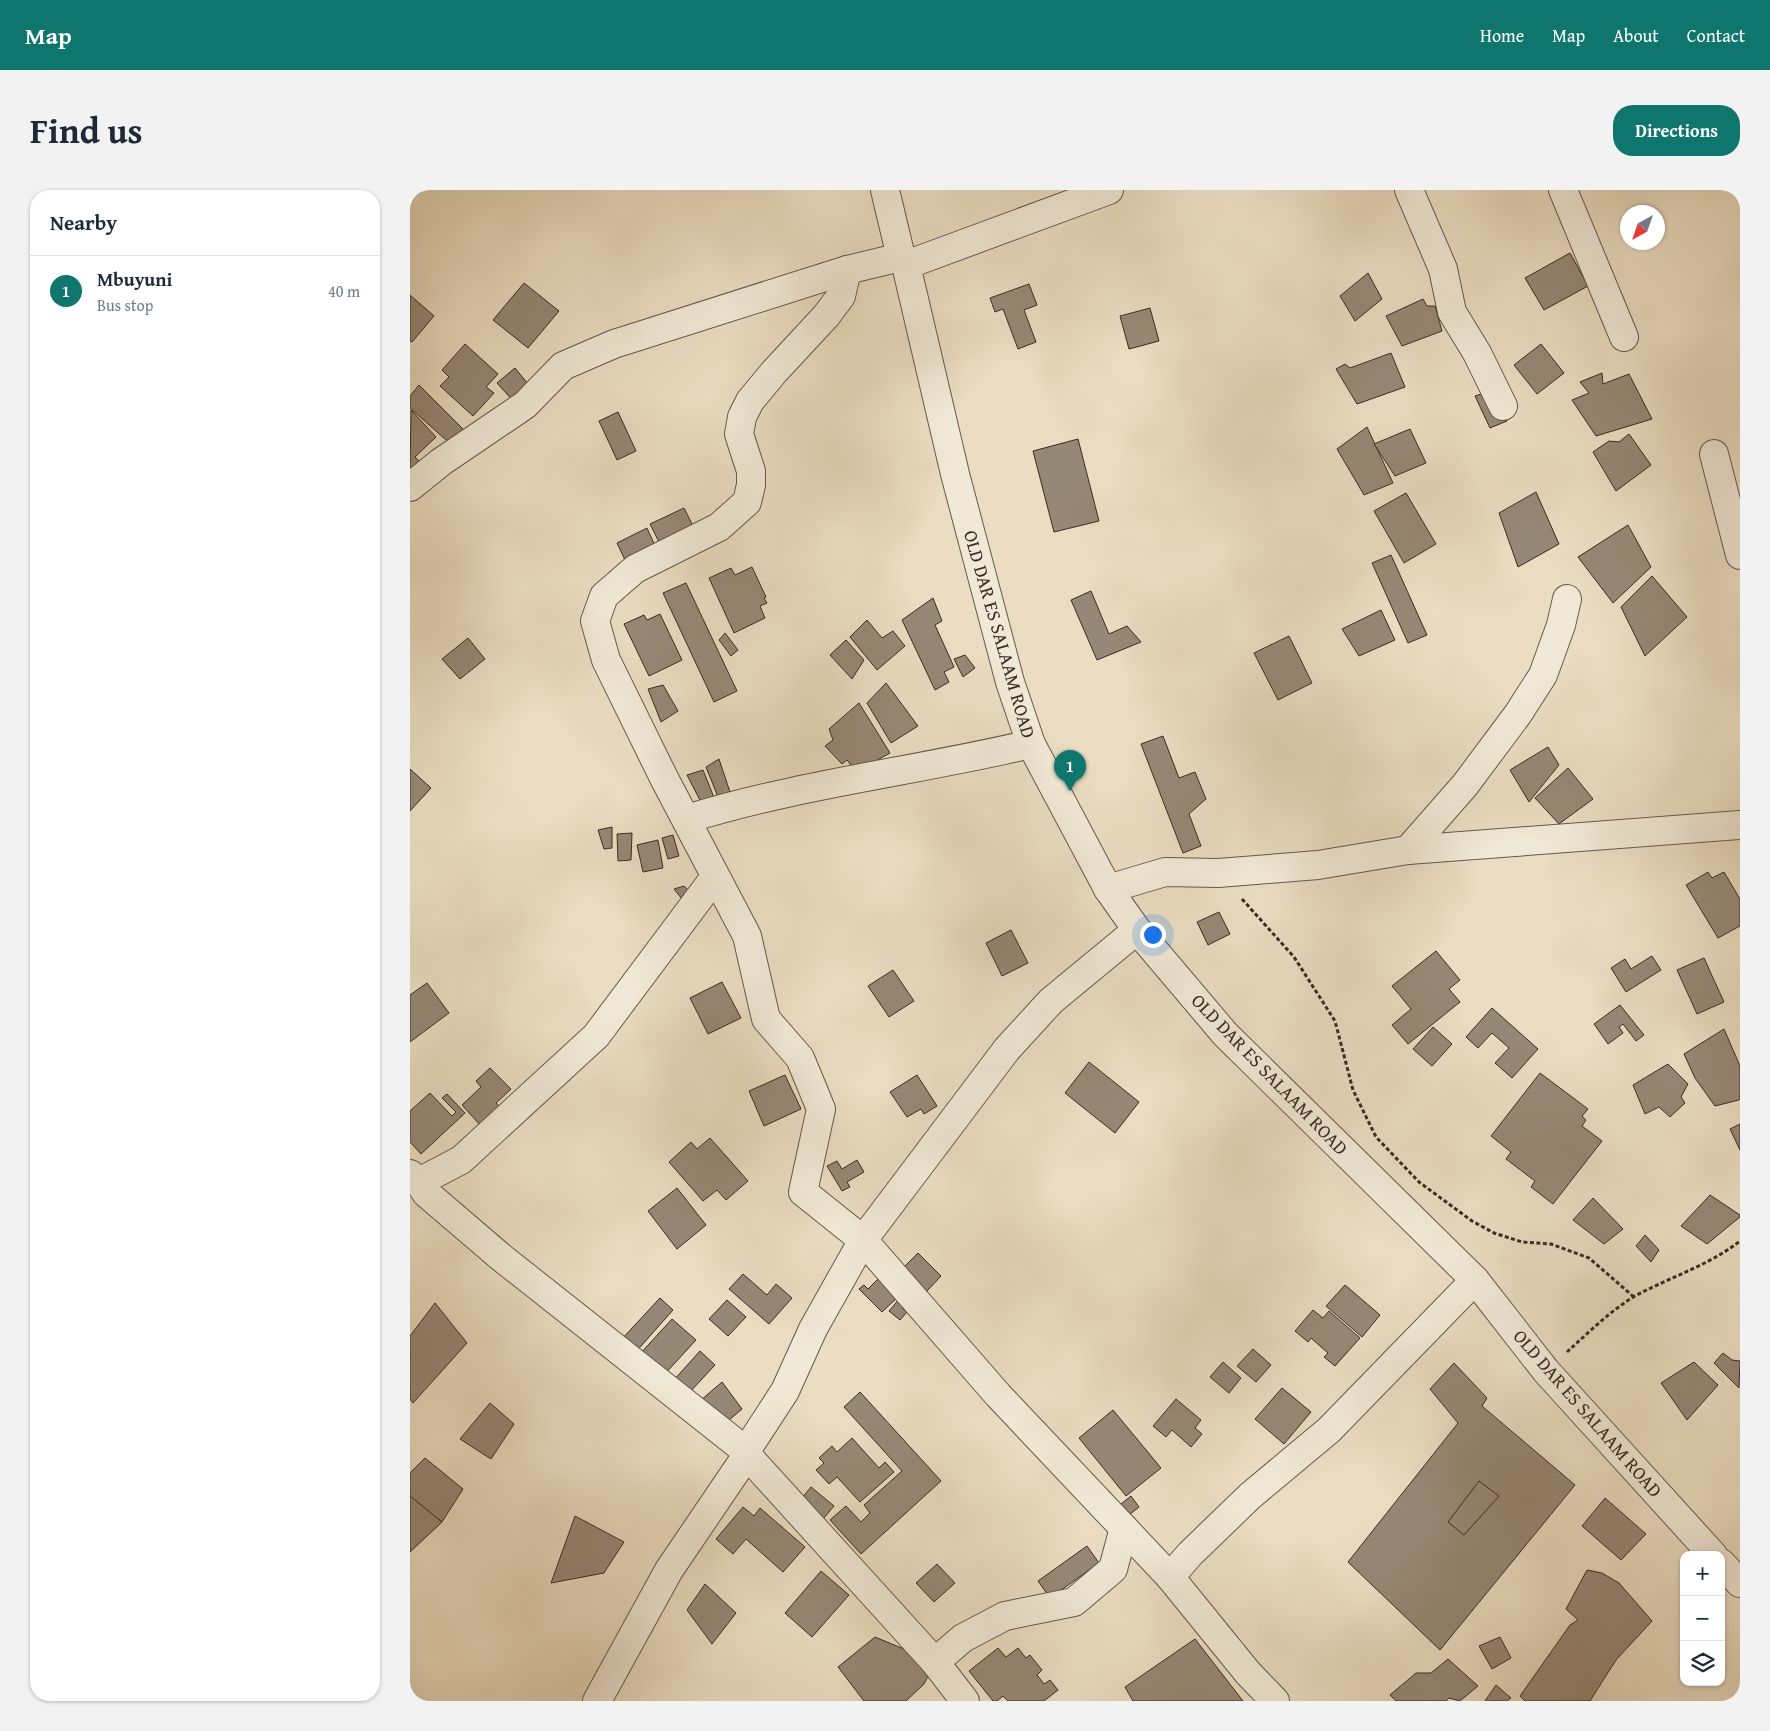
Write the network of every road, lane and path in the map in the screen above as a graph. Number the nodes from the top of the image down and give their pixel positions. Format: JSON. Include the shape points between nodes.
{"nodes":[{"id":1,"x":886,"y":190,"type":"edge"},
{"id":2,"x":1109,"y":190,"type":"edge"},
{"id":3,"x":1409,"y":190,"type":"edge"},
{"id":4,"x":1563,"y":190,"type":"edge"},
{"id":5,"x":904,"y":261,"type":"junction"},
{"id":6,"x":847,"y":270,"type":"junction"},
{"id":7,"x":1624,"y":337,"type":"dead end"},
{"id":8,"x":1503,"y":406,"type":"dead end"},
{"id":9,"x":1714,"y":454,"type":"dead end"},
{"id":10,"x":410,"y":487,"type":"edge"},
{"id":11,"x":1740,"y":555,"type":"edge"},
{"id":12,"x":1567,"y":599,"type":"dead end"},
{"id":13,"x":1031,"y":744,"type":"junction"},
{"id":14,"x":687,"y":819,"type":"junction"},
{"id":15,"x":1740,"y":825,"type":"edge"},
{"id":16,"x":1408,"y":850,"type":"junction"},
{"id":17,"x":1218,"y":873,"type":"junction"},
{"id":18,"x":715,"y":877,"type":"junction"},
{"id":19,"x":1108,"y":889,"type":"junction"},
{"id":20,"x":1138,"y":930,"type":"junction"},
{"id":21,"x":414,"y":1178,"type":"edge"},
{"id":22,"x":863,"y":1240,"type":"junction"},
{"id":23,"x":1740,"y":1242,"type":"edge"},
{"id":24,"x":1476,"y":1280,"type":"junction"},
{"id":25,"x":1634,"y":1297,"type":"junction"},
{"id":26,"x":1546,"y":1371,"type":"junction"},
{"id":27,"x":746,"y":1453,"type":"junction"},
{"id":28,"x":1124,"y":1528,"type":"junction"},
{"id":29,"x":1709,"y":1551,"type":"edge"},
{"id":30,"x":1725,"y":1567,"type":"edge"},
{"id":31,"x":1170,"y":1577,"type":"junction"},
{"id":32,"x":1740,"y":1583,"type":"edge"},
{"id":33,"x":935,"y":1662,"type":"junction"},
{"id":34,"x":596,"y":1701,"type":"edge"},
{"id":35,"x":965,"y":1701,"type":"edge"},
{"id":36,"x":1275,"y":1701,"type":"edge"}],
"edges":[{"from":1,"to":5,"type":"street","name":"OLD DAR ES SALAAM ROAD"},
{"from":2,"to":5,"type":"street"},
{"from":3,"to":8,"type":"street","via":[[1443,268],[1452,312]]},
{"from":4,"to":7,"type":"street"},
{"from":5,"to":6,"type":"street"},
{"from":5,"to":13,"type":"street","name":"OLD DAR ES SALAAM ROAD","via":[[955,474],[1010,682]]},
{"from":6,"to":10,"type":"street","via":[[614,344],[563,366],[525,405]]},
{"from":6,"to":14,"type":"street","via":[[840,296],[750,401],[742,417],[740,434],[751,471],[747,502],[719,527],[636,569],[604,596],[595,621],[606,660]]},
{"from":9,"to":11,"type":"street"},
{"from":12,"to":16,"type":"street","via":[[1543,674],[1523,706],[1465,785]]},
{"from":13,"to":14,"type":"street","via":[[966,760],[730,805]]},
{"from":13,"to":19,"type":"street","name":"OLD DAR ES SALAAM ROAD"},
{"from":14,"to":18,"type":"street"},
{"from":15,"to":16,"type":"street"},
{"from":16,"to":17,"type":"street","via":[[1318,865]]},
{"from":17,"to":19,"type":"street","via":[[1165,872]]},
{"from":17,"to":25,"type":"path","via":[[1294,957],[1335,1021],[1353,1090],[1376,1138],[1419,1182],[1494,1233],[1522,1242],[1551,1244],[1589,1258]]},
{"from":18,"to":21,"type":"street","via":[[596,1036],[461,1160]]},
{"from":18,"to":22,"type":"street","via":[[747,936],[766,1019],[800,1058],[821,1108],[803,1192]]},
{"from":19,"to":20,"type":"street","name":"OLD DAR ES SALAAM ROAD"},
{"from":20,"to":22,"type":"street","via":[[1051,1001],[1007,1050]]},
{"from":20,"to":24,"type":"street","name":"OLD DAR ES SALAAM ROAD","via":[[1225,1034]]},
{"from":21,"to":27,"type":"street","via":[[426,1193],[502,1258]]},
{"from":22,"to":27,"type":"street","via":[[813,1329],[785,1391]]},
{"from":22,"to":28,"type":"street","via":[[998,1395]]},
{"from":23,"to":25,"type":"path","via":[[1723,1255]]},
{"from":24,"to":26,"type":"street","name":"OLD DAR ES SALAAM ROAD"},
{"from":24,"to":31,"type":"street","via":[[1329,1430],[1250,1496]]},
{"from":25,"to":26,"type":"path"},
{"from":26,"to":29,"type":"street","name":"OLD DAR ES SALAAM ROAD"},
{"from":27,"to":33,"type":"street"},
{"from":27,"to":34,"type":"street","via":[[669,1570]]},
{"from":28,"to":31,"type":"street"},
{"from":28,"to":33,"type":"street","via":[[1113,1569],[1074,1602],[1005,1616],[963,1638]]},
{"from":30,"to":32,"type":"street"},
{"from":31,"to":36,"type":"street","via":[[1248,1673]]},
{"from":33,"to":35,"type":"street"}]}
